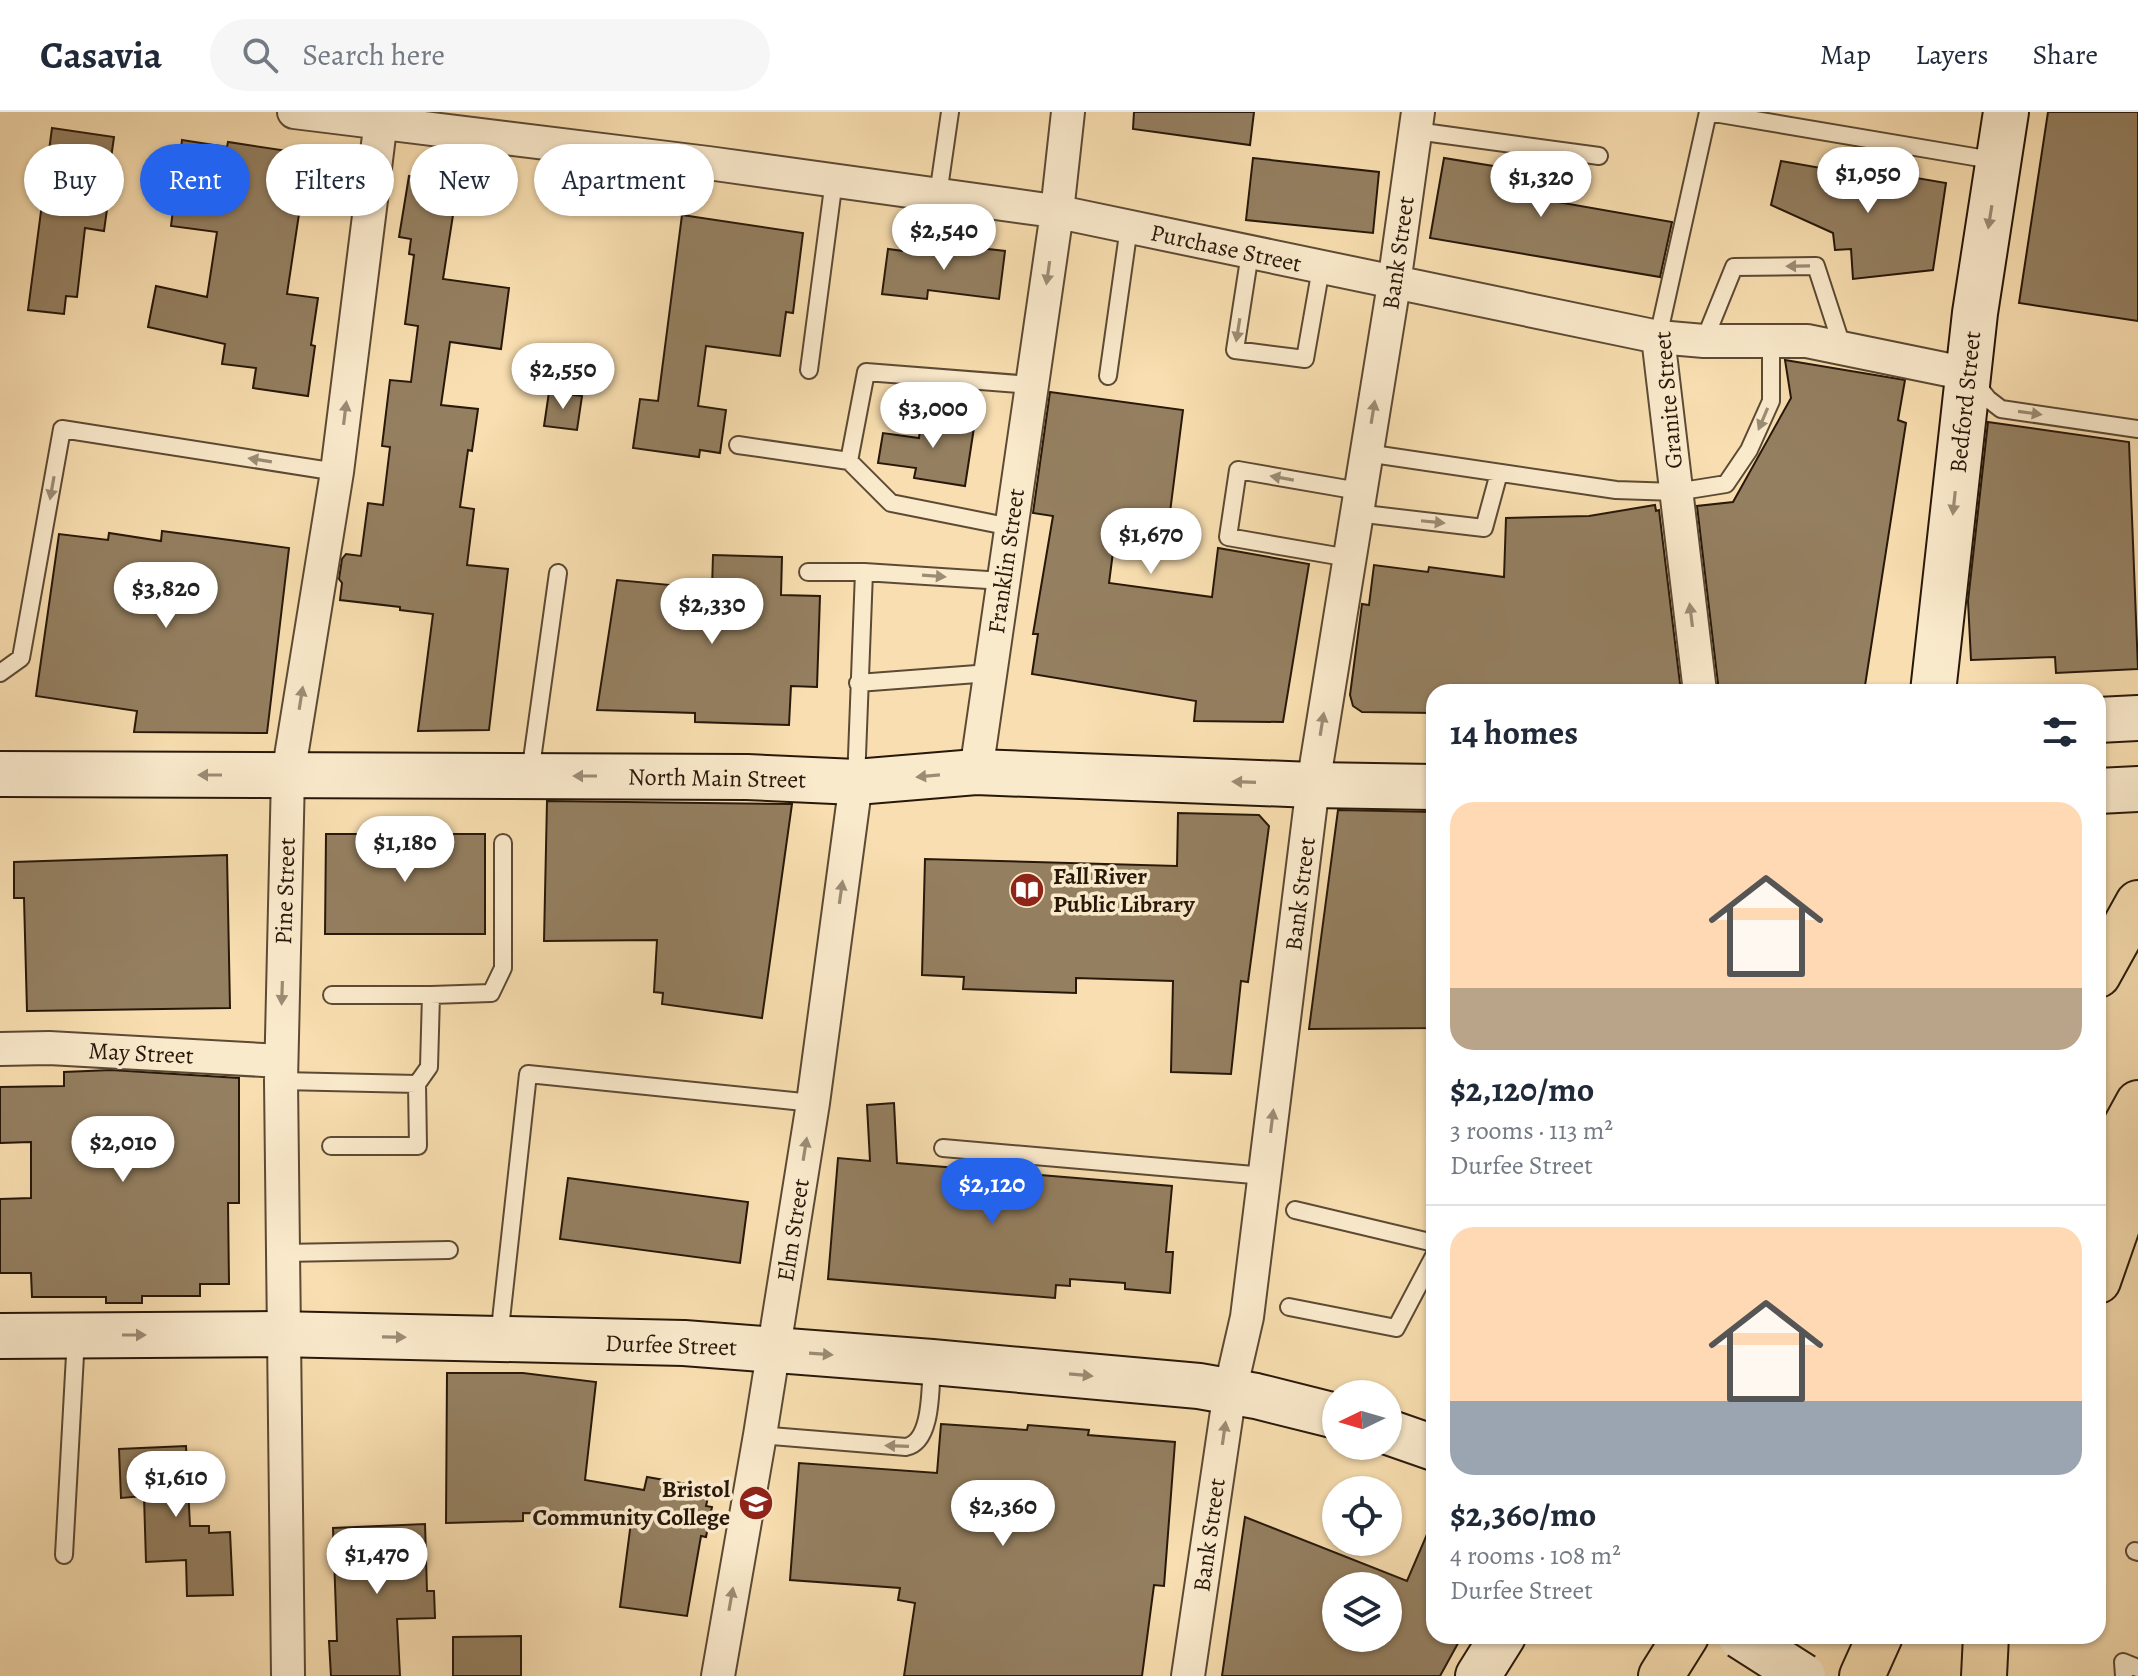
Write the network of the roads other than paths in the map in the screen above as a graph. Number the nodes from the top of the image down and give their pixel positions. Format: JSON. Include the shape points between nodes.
{"nodes":[{"id":1,"x":294,"y":112,"type":"edge"},
{"id":2,"x":950,"y":112,"type":"edge"},
{"id":3,"x":1068,"y":112,"type":"edge"},
{"id":4,"x":1708,"y":112,"type":"edge"},
{"id":5,"x":2006,"y":112,"type":"edge"},
{"id":6,"x":382,"y":118,"type":"edge"},
{"id":7,"x":1417,"y":122,"type":"edge"},
{"id":8,"x":1599,"y":156,"type":"dead end"},
{"id":9,"x":1998,"y":161,"type":"junction"},
{"id":10,"x":834,"y":180,"type":"junction"},
{"id":11,"x":938,"y":195,"type":"junction"},
{"id":12,"x":1057,"y":212,"type":"junction"},
{"id":13,"x":1129,"y":227,"type":"junction"},
{"id":14,"x":1250,"y":253,"type":"junction"},
{"id":15,"x":1321,"y":268,"type":"junction"},
{"id":16,"x":1394,"y":284,"type":"junction"},
{"id":17,"x":1658,"y":337,"type":"junction"},
{"id":18,"x":1704,"y":341,"type":"junction"},
{"id":19,"x":1771,"y":343,"type":"junction"},
{"id":20,"x":1843,"y":349,"type":"junction"},
{"id":21,"x":809,"y":370,"type":"dead end"},
{"id":22,"x":1968,"y":374,"type":"junction"},
{"id":23,"x":1108,"y":376,"type":"dead end"},
{"id":24,"x":1032,"y":385,"type":"junction"},
{"id":25,"x":2138,"y":429,"type":"edge"},
{"id":26,"x":738,"y":445,"type":"dead end"},
{"id":27,"x":1366,"y":453,"type":"junction"},
{"id":28,"x":849,"y":461,"type":"junction"},
{"id":29,"x":337,"y":472,"type":"junction"},
{"id":30,"x":1499,"y":473,"type":"junction"},
{"id":31,"x":1676,"y":492,"type":"junction"},
{"id":32,"x":1358,"y":502,"type":"junction"},
{"id":33,"x":1011,"y":527,"type":"junction"},
{"id":34,"x":1349,"y":558,"type":"junction"},
{"id":35,"x":808,"y":572,"type":"dead end"},
{"id":36,"x":864,"y":572,"type":"junction"},
{"id":37,"x":558,"y":573,"type":"dead end"},
{"id":38,"x":1003,"y":581,"type":"junction"},
{"id":39,"x":0,"y":673,"type":"edge"},
{"id":40,"x":990,"y":673,"type":"junction"},
{"id":41,"x":858,"y":683,"type":"junction"},
{"id":42,"x":1699,"y":684,"type":"edge"},
{"id":43,"x":1934,"y":684,"type":"edge"},
{"id":44,"x":2138,"y":718,"type":"edge"},
{"id":45,"x":2106,"y":720,"type":"edge"},
{"id":46,"x":976,"y":772,"type":"junction"},
{"id":47,"x":0,"y":774,"type":"edge"},
{"id":48,"x":288,"y":775,"type":"junction"},
{"id":49,"x":530,"y":776,"type":"junction"},
{"id":50,"x":856,"y":782,"type":"junction"},
{"id":51,"x":1313,"y":785,"type":"junction"},
{"id":52,"x":1426,"y":787,"type":"edge"},
{"id":53,"x":2138,"y":789,"type":"edge"},
{"id":54,"x":2106,"y":791,"type":"edge"},
{"id":55,"x":503,"y":843,"type":"dead end"},
{"id":56,"x":2138,"y":903,"type":"edge"},
{"id":57,"x":2106,"y":959,"type":"edge"},
{"id":58,"x":332,"y":995,"type":"dead end"},
{"id":59,"x":431,"y":995,"type":"junction"},
{"id":60,"x":0,"y":1049,"type":"edge"},
{"id":61,"x":281,"y":1071,"type":"junction"},
{"id":62,"x":417,"y":1084,"type":"junction"},
{"id":63,"x":813,"y":1103,"type":"junction"},
{"id":64,"x":2138,"y":1103,"type":"edge"},
{"id":65,"x":331,"y":1146,"type":"dead end"},
{"id":66,"x":943,"y":1148,"type":"dead end"},
{"id":67,"x":2138,"y":1157,"type":"edge"},
{"id":68,"x":2106,"y":1161,"type":"edge"},
{"id":69,"x":1265,"y":1176,"type":"junction"},
{"id":70,"x":1295,"y":1210,"type":"dead end"},
{"id":71,"x":1426,"y":1241,"type":"edge"},
{"id":72,"x":449,"y":1250,"type":"dead end"},
{"id":73,"x":283,"y":1253,"type":"junction"},
{"id":74,"x":2106,"y":1258,"type":"edge"},
{"id":75,"x":1426,"y":1271,"type":"edge"},
{"id":76,"x":1289,"y":1307,"type":"dead end"},
{"id":77,"x":284,"y":1335,"type":"junction"},
{"id":78,"x":0,"y":1336,"type":"edge"},
{"id":79,"x":76,"y":1336,"type":"junction"},
{"id":80,"x":499,"y":1339,"type":"junction"},
{"id":81,"x":774,"y":1350,"type":"junction"},
{"id":82,"x":932,"y":1362,"type":"junction"},
{"id":83,"x":1230,"y":1391,"type":"junction"},
{"id":84,"x":1322,"y":1413,"type":"edge"},
{"id":85,"x":760,"y":1435,"type":"junction"},
{"id":86,"x":1402,"y":1437,"type":"edge"},
{"id":87,"x":1426,"y":1445,"type":"edge"},
{"id":88,"x":64,"y":1555,"type":"dead end"},
{"id":89,"x":1498,"y":1644,"type":"edge"},
{"id":90,"x":1681,"y":1644,"type":"edge"},
{"id":91,"x":1753,"y":1644,"type":"edge"},
{"id":92,"x":1786,"y":1644,"type":"edge"},
{"id":93,"x":1876,"y":1644,"type":"edge"},
{"id":94,"x":1986,"y":1644,"type":"edge"},
{"id":95,"x":2138,"y":1668,"type":"edge"},
{"id":96,"x":288,"y":1676,"type":"edge"},
{"id":97,"x":718,"y":1676,"type":"edge"},
{"id":98,"x":1188,"y":1676,"type":"edge"},
{"id":99,"x":1478,"y":1676,"type":"edge"},
{"id":100,"x":1661,"y":1676,"type":"edge"},
{"id":101,"x":1772,"y":1676,"type":"edge"},
{"id":102,"x":1803,"y":1676,"type":"edge"},
{"id":103,"x":1862,"y":1676,"type":"edge"},
{"id":104,"x":1984,"y":1676,"type":"edge"},
{"id":105,"x":2124,"y":1676,"type":"edge"}],
"edges":[{"from":1,"to":6,"type":"street","name":"Purchase Street"},
{"from":2,"to":11,"type":"lane"},
{"from":3,"to":12,"type":"street","name":"Franklin Street"},
{"from":4,"to":9,"type":"lane"},
{"from":4,"to":17,"type":"lane","name":"Granite Street"},
{"from":5,"to":9,"type":"main road","name":"Bedford Street"},
{"from":6,"to":10,"type":"street","name":"Purchase Street"},
{"from":29,"to":6,"type":"street","name":"Pine Street","one_way":true},
{"from":7,"to":8,"type":"lane"},
{"from":7,"to":16,"type":"street","name":"Bank Street"},
{"from":9,"to":22,"type":"main road","name":"Bedford Street","one_way":true},
{"from":10,"to":11,"type":"street","name":"Purchase Street"},
{"from":10,"to":21,"type":"lane"},
{"from":11,"to":12,"type":"street","name":"Purchase Street"},
{"from":12,"to":13,"type":"street","name":"Purchase Street"},
{"from":12,"to":24,"type":"street","name":"Franklin Street","one_way":true},
{"from":13,"to":14,"type":"street","name":"Purchase Street"},
{"from":13,"to":23,"type":"lane"},
{"from":14,"to":15,"type":"street","name":"Purchase Street"},
{"from":14,"to":15,"type":"lane","one_way":true,"via":[[1235,350],[1305,359]]},
{"from":15,"to":16,"type":"street","name":"Purchase Street"},
{"from":16,"to":17,"type":"street","name":"Purchase Street"},
{"from":27,"to":16,"type":"street","name":"Bank Street","one_way":true},
{"from":17,"to":18,"type":"street","name":"Purchase Street"},
{"from":17,"to":31,"type":"street","name":"Granite Street"},
{"from":18,"to":19,"type":"street","name":"Purchase Street"},
{"from":20,"to":18,"type":"lane","one_way":true,"via":[[1816,266],[1734,267]]},
{"from":19,"to":20,"type":"street","name":"Purchase Street","via":[[1807,341]]},
{"from":19,"to":31,"type":"lane","one_way":true,"via":[[1771,401],[1749,450],[1726,484]]},
{"from":20,"to":22,"type":"street","name":"Purchase Street"},
{"from":22,"to":25,"type":"lane","one_way":true,"via":[[2001,409]]},
{"from":22,"to":43,"type":"main road","name":"Bedford Street","one_way":true},
{"from":24,"to":28,"type":"lane","via":[[866,372]]},
{"from":24,"to":33,"type":"street","name":"Franklin Street"},
{"from":26,"to":28,"type":"lane"},
{"from":27,"to":30,"type":"lane"},
{"from":27,"to":32,"type":"street","name":"Bank Street"},
{"from":28,"to":33,"type":"lane","via":[[891,503]]},
{"from":29,"to":39,"type":"lane","one_way":true,"via":[[62,429],[21,658]]},
{"from":48,"to":29,"type":"street","name":"Pine Street","one_way":true},
{"from":30,"to":31,"type":"lane","via":[[1616,490]]},
{"from":32,"to":30,"type":"lane","one_way":true,"via":[[1484,528]]},
{"from":42,"to":31,"type":"street","name":"Granite Street","one_way":true},
{"from":32,"to":34,"type":"street","name":"Bank Street"},
{"from":32,"to":34,"type":"lane","one_way":true,"via":[[1238,470],[1228,537]]},
{"from":33,"to":38,"type":"street","name":"Franklin Street"},
{"from":51,"to":34,"type":"street","name":"Bank Street","one_way":true},
{"from":35,"to":36,"type":"lane"},
{"from":36,"to":38,"type":"lane","one_way":true},
{"from":36,"to":41,"type":"lane"},
{"from":37,"to":49,"type":"lane"},
{"from":38,"to":40,"type":"street","name":"Franklin Street"},
{"from":40,"to":41,"type":"lane"},
{"from":40,"to":46,"type":"street","name":"Franklin Street"},
{"from":41,"to":50,"type":"lane"},
{"from":44,"to":45,"type":"main road"},
{"from":46,"to":50,"type":"main road","name":"North Main Street","one_way":true},
{"from":51,"to":46,"type":"main road","name":"North Main Street","one_way":true},
{"from":48,"to":47,"type":"main road","name":"North Main Street","one_way":true},
{"from":48,"to":49,"type":"main road","name":"North Main Street"},
{"from":48,"to":61,"type":"street","name":"Pine Street","one_way":true},
{"from":50,"to":49,"type":"main road","name":"North Main Street","one_way":true},
{"from":63,"to":50,"type":"street","name":"Elm Street","one_way":true},
{"from":51,"to":52,"type":"main road","name":"North Main Street"},
{"from":69,"to":51,"type":"street","name":"Bank Street","one_way":true},
{"from":53,"to":54,"type":"main road"},
{"from":55,"to":59,"type":"lane","via":[[503,968],[491,993]]},
{"from":56,"to":57,"type":"highway"},
{"from":58,"to":59,"type":"lane"},
{"from":59,"to":62,"type":"lane","via":[[429,1067]]},
{"from":60,"to":61,"type":"street","name":"May Street","via":[[49,1048]]},
{"from":61,"to":62,"type":"lane"},
{"from":61,"to":73,"type":"street","name":"Pine Street"},
{"from":62,"to":65,"type":"lane","via":[[418,1146]]},
{"from":63,"to":80,"type":"lane","via":[[528,1074]]},
{"from":81,"to":63,"type":"street","name":"Elm Street","one_way":true},
{"from":64,"to":68,"type":"highway"},
{"from":66,"to":69,"type":"lane"},
{"from":67,"to":74,"type":"highway"},
{"from":69,"to":83,"type":"street","name":"Bank Street","via":[[1247,1317]]},
{"from":70,"to":71,"type":"lane"},
{"from":72,"to":73,"type":"lane"},
{"from":73,"to":77,"type":"street","name":"Pine Street"},
{"from":75,"to":76,"type":"lane","via":[[1396,1328]]},
{"from":79,"to":77,"type":"main road","name":"Durfee Street","one_way":true},
{"from":77,"to":80,"type":"main road","name":"Durfee Street","one_way":true},
{"from":77,"to":96,"type":"street","name":"Pine Street"},
{"from":78,"to":79,"type":"main road","name":"Durfee Street"},
{"from":79,"to":88,"type":"lane"},
{"from":80,"to":81,"type":"main road","name":"Durfee Street"},
{"from":81,"to":82,"type":"main road","name":"Durfee Street","one_way":true},
{"from":81,"to":85,"type":"street","name":"Elm Street"},
{"from":82,"to":83,"type":"main road","name":"Durfee Street","one_way":true},
{"from":82,"to":85,"type":"lane","one_way":true,"via":[[926,1421],[915,1445]]},
{"from":83,"to":84,"type":"main road","name":"Durfee Street"},
{"from":98,"to":83,"type":"street","name":"Bank Street","one_way":true},
{"from":97,"to":85,"type":"street","name":"Elm Street","one_way":true},
{"from":86,"to":87,"type":"main road"},
{"from":89,"to":99,"type":"main road"},
{"from":90,"to":100,"type":"highway"},
{"from":91,"to":102,"type":"main road","bridge":true},
{"from":92,"to":101,"type":"highway"},
{"from":93,"to":103,"type":"highway"},
{"from":94,"to":104,"type":"highway"},
{"from":95,"to":105,"type":"lane","via":[[2123,1662]]}]}
